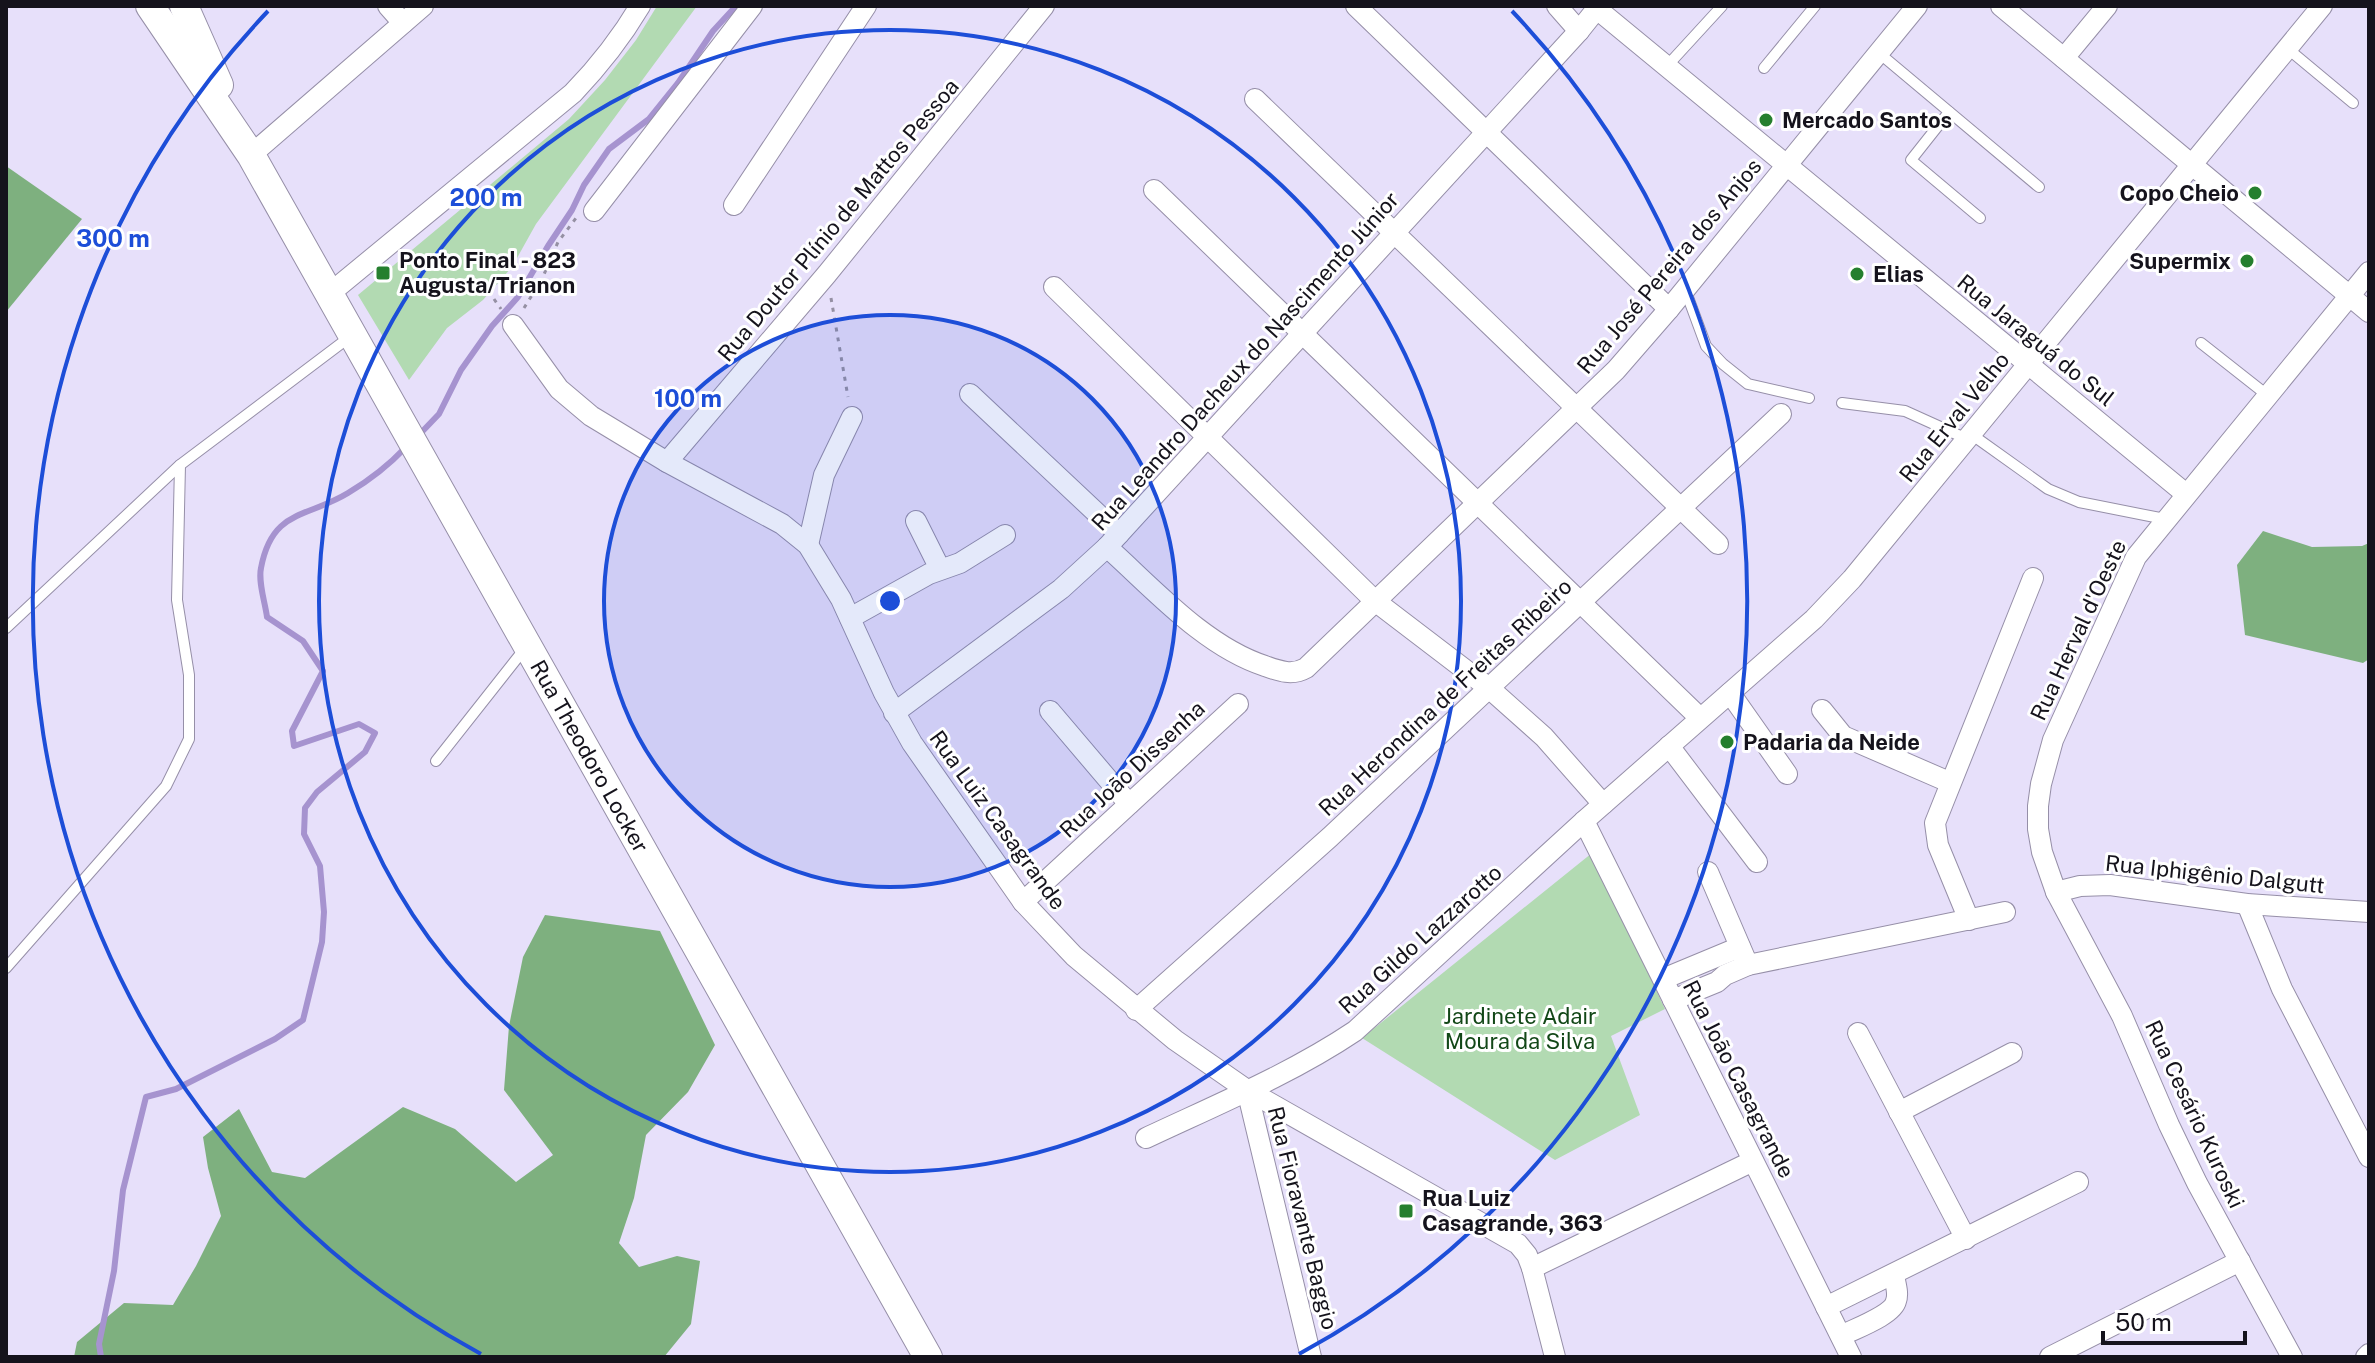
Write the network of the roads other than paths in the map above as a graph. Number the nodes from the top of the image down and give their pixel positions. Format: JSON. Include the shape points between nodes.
{"nodes":[{"id":1,"x":150,"y":6,"type":"edge"},
{"id":2,"x":184,"y":6,"type":"edge"},
{"id":3,"x":388,"y":6,"type":"edge"},
{"id":4,"x":423,"y":6,"type":"edge"},
{"id":5,"x":640,"y":6,"type":"edge"},
{"id":6,"x":752,"y":6,"type":"edge"},
{"id":7,"x":866,"y":6,"type":"edge"},
{"id":8,"x":1044,"y":6,"type":"edge"},
{"id":9,"x":1356,"y":6,"type":"edge"},
{"id":10,"x":1557,"y":6,"type":"edge"},
{"id":11,"x":1722,"y":6,"type":"edge"},
{"id":12,"x":1815,"y":6,"type":"edge"},
{"id":13,"x":1917,"y":6,"type":"edge"},
{"id":14,"x":2001,"y":6,"type":"edge"},
{"id":15,"x":2107,"y":6,"type":"edge"},
{"id":16,"x":2322,"y":6,"type":"edge"},
{"id":17,"x":1598,"y":7,"type":"edge"},
{"id":18,"x":403,"y":23,"type":"junction"},
{"id":19,"x":1579,"y":31,"type":"junction"},
{"id":20,"x":2287,"y":48,"type":"junction"},
{"id":21,"x":1879,"y":53,"type":"junction"},
{"id":22,"x":2064,"y":58,"type":"junction"},
{"id":23,"x":1667,"y":66,"type":"junction"},
{"id":24,"x":1764,"y":68,"type":"dead end"},
{"id":25,"x":1255,"y":99,"type":"dead end"},
{"id":26,"x":2353,"y":103,"type":"dead end"},
{"id":27,"x":1949,"y":112,"type":"junction"},
{"id":28,"x":1486,"y":132,"type":"junction"},
{"id":29,"x":251,"y":155,"type":"junction"},
{"id":30,"x":2192,"y":164,"type":"junction"},
{"id":31,"x":1787,"y":165,"type":"junction"},
{"id":32,"x":2039,"y":187,"type":"dead end"},
{"id":33,"x":1154,"y":190,"type":"dead end"},
{"id":34,"x":734,"y":205,"type":"dead end"},
{"id":35,"x":594,"y":211,"type":"road end"},
{"id":36,"x":1980,"y":218,"type":"dead end"},
{"id":37,"x":1395,"y":233,"type":"junction"},
{"id":38,"x":2369,"y":272,"type":"edge"},
{"id":39,"x":1054,"y":287,"type":"dead end"},
{"id":40,"x":1685,"y":289,"type":"junction"},
{"id":41,"x":329,"y":294,"type":"junction"},
{"id":42,"x":2350,"y":296,"type":"junction"},
{"id":43,"x":1669,"y":309,"type":"junction"},
{"id":44,"x":2369,"y":312,"type":"edge"},
{"id":45,"x":513,"y":325,"type":"road end"},
{"id":46,"x":1302,"y":334,"type":"junction"},
{"id":47,"x":352,"y":335,"type":"junction"},
{"id":48,"x":2201,"y":343,"type":"dead end"},
{"id":49,"x":2028,"y":364,"type":"junction"},
{"id":50,"x":970,"y":394,"type":"dead end"},
{"id":51,"x":2267,"y":395,"type":"junction"},
{"id":52,"x":1809,"y":398,"type":"dead end"},
{"id":53,"x":1842,"y":403,"type":"dead end"},
{"id":54,"x":1576,"y":407,"type":"junction"},
{"id":55,"x":1781,"y":414,"type":"dead end"},
{"id":56,"x":852,"y":417,"type":"road end"},
{"id":57,"x":1969,"y":436,"type":"junction"},
{"id":58,"x":1208,"y":437,"type":"junction"},
{"id":59,"x":667,"y":462,"type":"junction"},
{"id":60,"x":180,"y":465,"type":"junction"},
{"id":61,"x":2186,"y":494,"type":"junction"},
{"id":62,"x":1477,"y":503,"type":"junction"},
{"id":63,"x":1681,"y":508,"type":"junction"},
{"id":64,"x":2165,"y":519,"type":"junction"},
{"id":65,"x":916,"y":521,"type":"dead end"},
{"id":66,"x":1005,"y":535,"type":"dead end"},
{"id":67,"x":1113,"y":541,"type":"junction"},
{"id":68,"x":1718,"y":544,"type":"dead end"},
{"id":69,"x":808,"y":545,"type":"junction"},
{"id":70,"x":940,"y":569,"type":"junction"},
{"id":71,"x":2033,"y":578,"type":"dead end"},
{"id":72,"x":1375,"y":601,"type":"junction"},
{"id":73,"x":1581,"y":602,"type":"junction"},
{"id":74,"x":850,"y":618,"type":"junction"},
{"id":75,"x":6,"y":628,"type":"edge"},
{"id":76,"x":527,"y":645,"type":"junction"},
{"id":77,"x":1489,"y":688,"type":"junction"},
{"id":78,"x":1730,"y":693,"type":"junction"},
{"id":79,"x":1238,"y":704,"type":"dead end"},
{"id":80,"x":1822,"y":710,"type":"dead end"},
{"id":81,"x":1050,"y":711,"type":"dead end"},
{"id":82,"x":894,"y":713,"type":"junction"},
{"id":83,"x":1700,"y":718,"type":"junction"},
{"id":84,"x":1669,"y":746,"type":"junction"},
{"id":85,"x":436,"y":761,"type":"dead end"},
{"id":86,"x":1787,"y":774,"type":"dead end"},
{"id":87,"x":1949,"y":782,"type":"junction"},
{"id":88,"x":1129,"y":804,"type":"junction"},
{"id":89,"x":1603,"y":804,"type":"junction"},
{"id":90,"x":1584,"y":821,"type":"junction"},
{"id":91,"x":1757,"y":862,"type":"dead end"},
{"id":92,"x":1708,"y":872,"type":"dead end"},
{"id":93,"x":2056,"y":892,"type":"junction"},
{"id":94,"x":1023,"y":902,"type":"junction"},
{"id":95,"x":2247,"y":904,"type":"junction"},
{"id":96,"x":2005,"y":912,"type":"dead end"},
{"id":97,"x":2369,"y":912,"type":"edge"},
{"id":98,"x":1969,"y":920,"type":"junction"},
{"id":99,"x":1744,"y":956,"type":"junction"},
{"id":100,"x":6,"y":968,"type":"edge"},
{"id":101,"x":1663,"y":979,"type":"junction"},
{"id":102,"x":1673,"y":1000,"type":"junction"},
{"id":103,"x":1136,"y":1010,"type":"junction"},
{"id":104,"x":1858,"y":1033,"type":"dead end"},
{"id":105,"x":2012,"y":1053,"type":"dead end"},
{"id":106,"x":1247,"y":1090,"type":"junction"},
{"id":107,"x":1899,"y":1112,"type":"junction"},
{"id":108,"x":1146,"y":1138,"type":"dead end"},
{"id":109,"x":2369,"y":1157,"type":"edge"},
{"id":110,"x":1753,"y":1161,"type":"junction"},
{"id":111,"x":2078,"y":1182,"type":"dead end"},
{"id":112,"x":1966,"y":1239,"type":"junction"},
{"id":113,"x":2240,"y":1261,"type":"junction"},
{"id":114,"x":1532,"y":1268,"type":"junction"},
{"id":115,"x":1894,"y":1275,"type":"junction"},
{"id":116,"x":1826,"y":1307,"type":"junction"},
{"id":117,"x":1841,"y":1336,"type":"junction"},
{"id":118,"x":928,"y":1357,"type":"edge"},
{"id":119,"x":1311,"y":1357,"type":"edge"},
{"id":120,"x":1555,"y":1357,"type":"edge"},
{"id":121,"x":1851,"y":1357,"type":"edge"},
{"id":122,"x":2050,"y":1357,"type":"edge"},
{"id":123,"x":2292,"y":1357,"type":"edge"}],
"edges":[{"from":1,"to":29,"type":"main road","name":"Rua Theodoro Locker"},
{"from":2,"to":29,"type":"main road","name":"Rua Theodoro Locker"},
{"from":3,"to":18,"type":"street"},
{"from":4,"to":18,"type":"street"},
{"from":5,"to":41,"type":"street","via":[[573,93]]},
{"from":6,"to":35,"type":"street"},
{"from":7,"to":34,"type":"street"},
{"from":8,"to":59,"type":"street","name":"Rua Doutor Plínio de Mattos Pessoa"},
{"from":9,"to":28,"type":"street"},
{"from":10,"to":19,"type":"street"},
{"from":11,"to":23,"type":"lane"},
{"from":12,"to":24,"type":"lane"},
{"from":13,"to":21,"type":"street","name":"Rua José Pereira dos Anjos"},
{"from":14,"to":22,"type":"street"},
{"from":15,"to":22,"type":"street"},
{"from":16,"to":20,"type":"street","name":"Rua Erval Velho"},
{"from":17,"to":19,"type":"street","name":"Rua Leandro Dacheux do Nascimento Júnior"},
{"from":17,"to":23,"type":"street","name":"Rua Jaraguá do Sul"},
{"from":18,"to":29,"type":"street"},
{"from":19,"to":28,"type":"street","name":"Rua Leandro Dacheux do Nascimento Júnior"},
{"from":20,"to":26,"type":"lane"},
{"from":20,"to":30,"type":"street","name":"Rua Erval Velho"},
{"from":21,"to":27,"type":"lane"},
{"from":21,"to":31,"type":"street","name":"Rua José Pereira dos Anjos"},
{"from":22,"to":30,"type":"street"},
{"from":23,"to":31,"type":"street","name":"Rua Jaraguá do Sul"},
{"from":25,"to":37,"type":"street"},
{"from":27,"to":32,"type":"lane"},
{"from":27,"to":36,"type":"lane","via":[[1911,160]]},
{"from":28,"to":37,"type":"street","name":"Rua Leandro Dacheux do Nascimento Júnior"},
{"from":28,"to":43,"type":"street"},
{"from":29,"to":41,"type":"main road","name":"Rua Theodoro Locker"},
{"from":30,"to":42,"type":"street"},
{"from":30,"to":49,"type":"street","name":"Rua Erval Velho"},
{"from":31,"to":40,"type":"street","name":"Rua José Pereira dos Anjos"},
{"from":31,"to":49,"type":"street","name":"Rua Jaraguá do Sul"},
{"from":33,"to":46,"type":"street"},
{"from":37,"to":46,"type":"street","name":"Rua Leandro Dacheux do Nascimento Júnior"},
{"from":37,"to":54,"type":"street"},
{"from":38,"to":42,"type":"street","name":"Rua Herval d'Oeste"},
{"from":39,"to":58,"type":"street"},
{"from":40,"to":43,"type":"street","name":"Rua José Pereira dos Anjos"},
{"from":40,"to":52,"type":"lane","via":[[1706,346],[1723,364],[1748,384]]},
{"from":41,"to":47,"type":"main road","name":"Rua Theodoro Locker"},
{"from":42,"to":44,"type":"street"},
{"from":42,"to":51,"type":"street","name":"Rua Herval d'Oeste"},
{"from":43,"to":54,"type":"street","name":"Rua José Pereira dos Anjos"},
{"from":45,"to":59,"type":"street","name":"Rua Luiz Casagrande","via":[[574,403]]},
{"from":46,"to":58,"type":"street","name":"Rua Leandro Dacheux do Nascimento Júnior"},
{"from":46,"to":62,"type":"street"},
{"from":47,"to":60,"type":"lane"},
{"from":47,"to":76,"type":"main road","name":"Rua Theodoro Locker"},
{"from":48,"to":51,"type":"lane"},
{"from":49,"to":57,"type":"street","name":"Rua Erval Velho"},
{"from":49,"to":61,"type":"street","name":"Rua Jaraguá do Sul"},
{"from":50,"to":67,"type":"street"},
{"from":51,"to":61,"type":"street","name":"Rua Herval d'Oeste"},
{"from":53,"to":57,"type":"lane","via":[[1905,411]]},
{"from":54,"to":62,"type":"street","name":"Rua José Pereira dos Anjos"},
{"from":54,"to":63,"type":"street"},
{"from":55,"to":63,"type":"street","name":"Rua Herondina de Freitas Ribeiro"},
{"from":56,"to":69,"type":"street","via":[[824,475]]},
{"from":57,"to":64,"type":"lane","via":[[2048,489],[2079,502]]},
{"from":57,"to":78,"type":"street","name":"Rua Erval Velho","via":[[1833,601]]},
{"from":58,"to":67,"type":"street","name":"Rua Leandro Dacheux do Nascimento Júnior"},
{"from":58,"to":72,"type":"street"},
{"from":59,"to":69,"type":"street","name":"Rua Luiz Casagrande","via":[[782,524]]},
{"from":60,"to":75,"type":"lane"},
{"from":60,"to":100,"type":"lane","via":[[177,600],[189,675],[189,739],[166,786]]},
{"from":61,"to":64,"type":"street","name":"Rua Herval d'Oeste"},
{"from":62,"to":72,"type":"street","name":"Rua José Pereira dos Anjos"},
{"from":62,"to":73,"type":"street"},
{"from":63,"to":68,"type":"street"},
{"from":63,"to":73,"type":"street","name":"Rua Herondina de Freitas Ribeiro"},
{"from":64,"to":93,"type":"street","name":"Rua Herval d'Oeste","via":[[2129,570],[2046,760],[2038,829]]},
{"from":65,"to":70,"type":"street"},
{"from":66,"to":70,"type":"street"},
{"from":67,"to":72,"type":"street","name":"Rua José Pereira dos Anjos","via":[[1225,650],[1292,673]]},
{"from":67,"to":82,"type":"street","name":"Rua Leandro Dacheux do Nascimento Júnior","via":[[1061,589]]},
{"from":69,"to":74,"type":"street","name":"Rua Luiz Casagrande"},
{"from":70,"to":74,"type":"street"},
{"from":71,"to":87,"type":"street"},
{"from":72,"to":77,"type":"street"},
{"from":73,"to":77,"type":"street","name":"Rua Herondina de Freitas Ribeiro"},
{"from":73,"to":83,"type":"street"},
{"from":74,"to":82,"type":"street","name":"Rua Luiz Casagrande"},
{"from":76,"to":85,"type":"lane"},
{"from":76,"to":118,"type":"main road","name":"Rua Theodoro Locker"},
{"from":77,"to":89,"type":"street","via":[[1544,737]]},
{"from":77,"to":103,"type":"street","name":"Rua Herondina de Freitas Ribeiro"},
{"from":78,"to":83,"type":"street","name":"Rua Erval Velho"},
{"from":78,"to":86,"type":"street"},
{"from":79,"to":88,"type":"street","name":"Rua João Dissenha"},
{"from":80,"to":87,"type":"street","via":[[1843,736]]},
{"from":81,"to":88,"type":"street"},
{"from":82,"to":94,"type":"street","name":"Rua Luiz Casagrande"},
{"from":83,"to":84,"type":"street","name":"Rua Erval Velho"},
{"from":84,"to":89,"type":"street","name":"Rua Erval Velho"},
{"from":84,"to":91,"type":"street"},
{"from":87,"to":98,"type":"street","via":[[1935,834]]},
{"from":88,"to":94,"type":"street","name":"Rua João Dissenha"},
{"from":89,"to":90,"type":"street","name":"Rua Erval Velho"},
{"from":90,"to":101,"type":"street","name":"Rua João Casagrande"},
{"from":90,"to":106,"type":"street","name":"Rua Gildo Lazzarotto","via":[[1355,1031]]},
{"from":92,"to":99,"type":"street"},
{"from":93,"to":95,"type":"street","name":"Rua Iphigênio Dalgutt","via":[[2110,885]]},
{"from":93,"to":113,"type":"street","name":"Rua Cesário Kuroski","via":[[2117,1005],[2182,1153]]},
{"from":94,"to":103,"type":"street","name":"Rua Luiz Casagrande"},
{"from":95,"to":97,"type":"street","name":"Rua Iphigênio Dalgutt"},
{"from":95,"to":109,"type":"street","via":[[2282,989]]},
{"from":96,"to":98,"type":"street"},
{"from":98,"to":99,"type":"street"},
{"from":99,"to":101,"type":"street"},
{"from":99,"to":102,"type":"street","via":[[1717,982]]},
{"from":101,"to":102,"type":"street","name":"Rua João Casagrande"},
{"from":102,"to":110,"type":"street","name":"Rua João Casagrande"},
{"from":103,"to":106,"type":"street","name":"Rua Luiz Casagrande"},
{"from":104,"to":107,"type":"street"},
{"from":105,"to":107,"type":"street"},
{"from":106,"to":108,"type":"street","name":"Rua Gildo Lazzarotto"},
{"from":106,"to":114,"type":"street","name":"Rua Luiz Casagrande","via":[[1507,1236],[1527,1255]]},
{"from":106,"to":119,"type":"street","name":"Rua Fioravante Baggio"},
{"from":107,"to":112,"type":"street"},
{"from":110,"to":114,"type":"street"},
{"from":110,"to":116,"type":"street","name":"Rua João Casagrande"},
{"from":111,"to":112,"type":"street"},
{"from":112,"to":115,"type":"street"},
{"from":113,"to":122,"type":"street"},
{"from":113,"to":123,"type":"street","name":"Rua Cesário Kuroski"},
{"from":114,"to":120,"type":"street","name":"Rua Luiz Casagrande"},
{"from":115,"to":116,"type":"street"},
{"from":115,"to":117,"type":"street","via":[[1894,1306]]},
{"from":116,"to":117,"type":"street","name":"Rua João Casagrande"},
{"from":117,"to":121,"type":"street","name":"Rua João Casagrande"}]}
